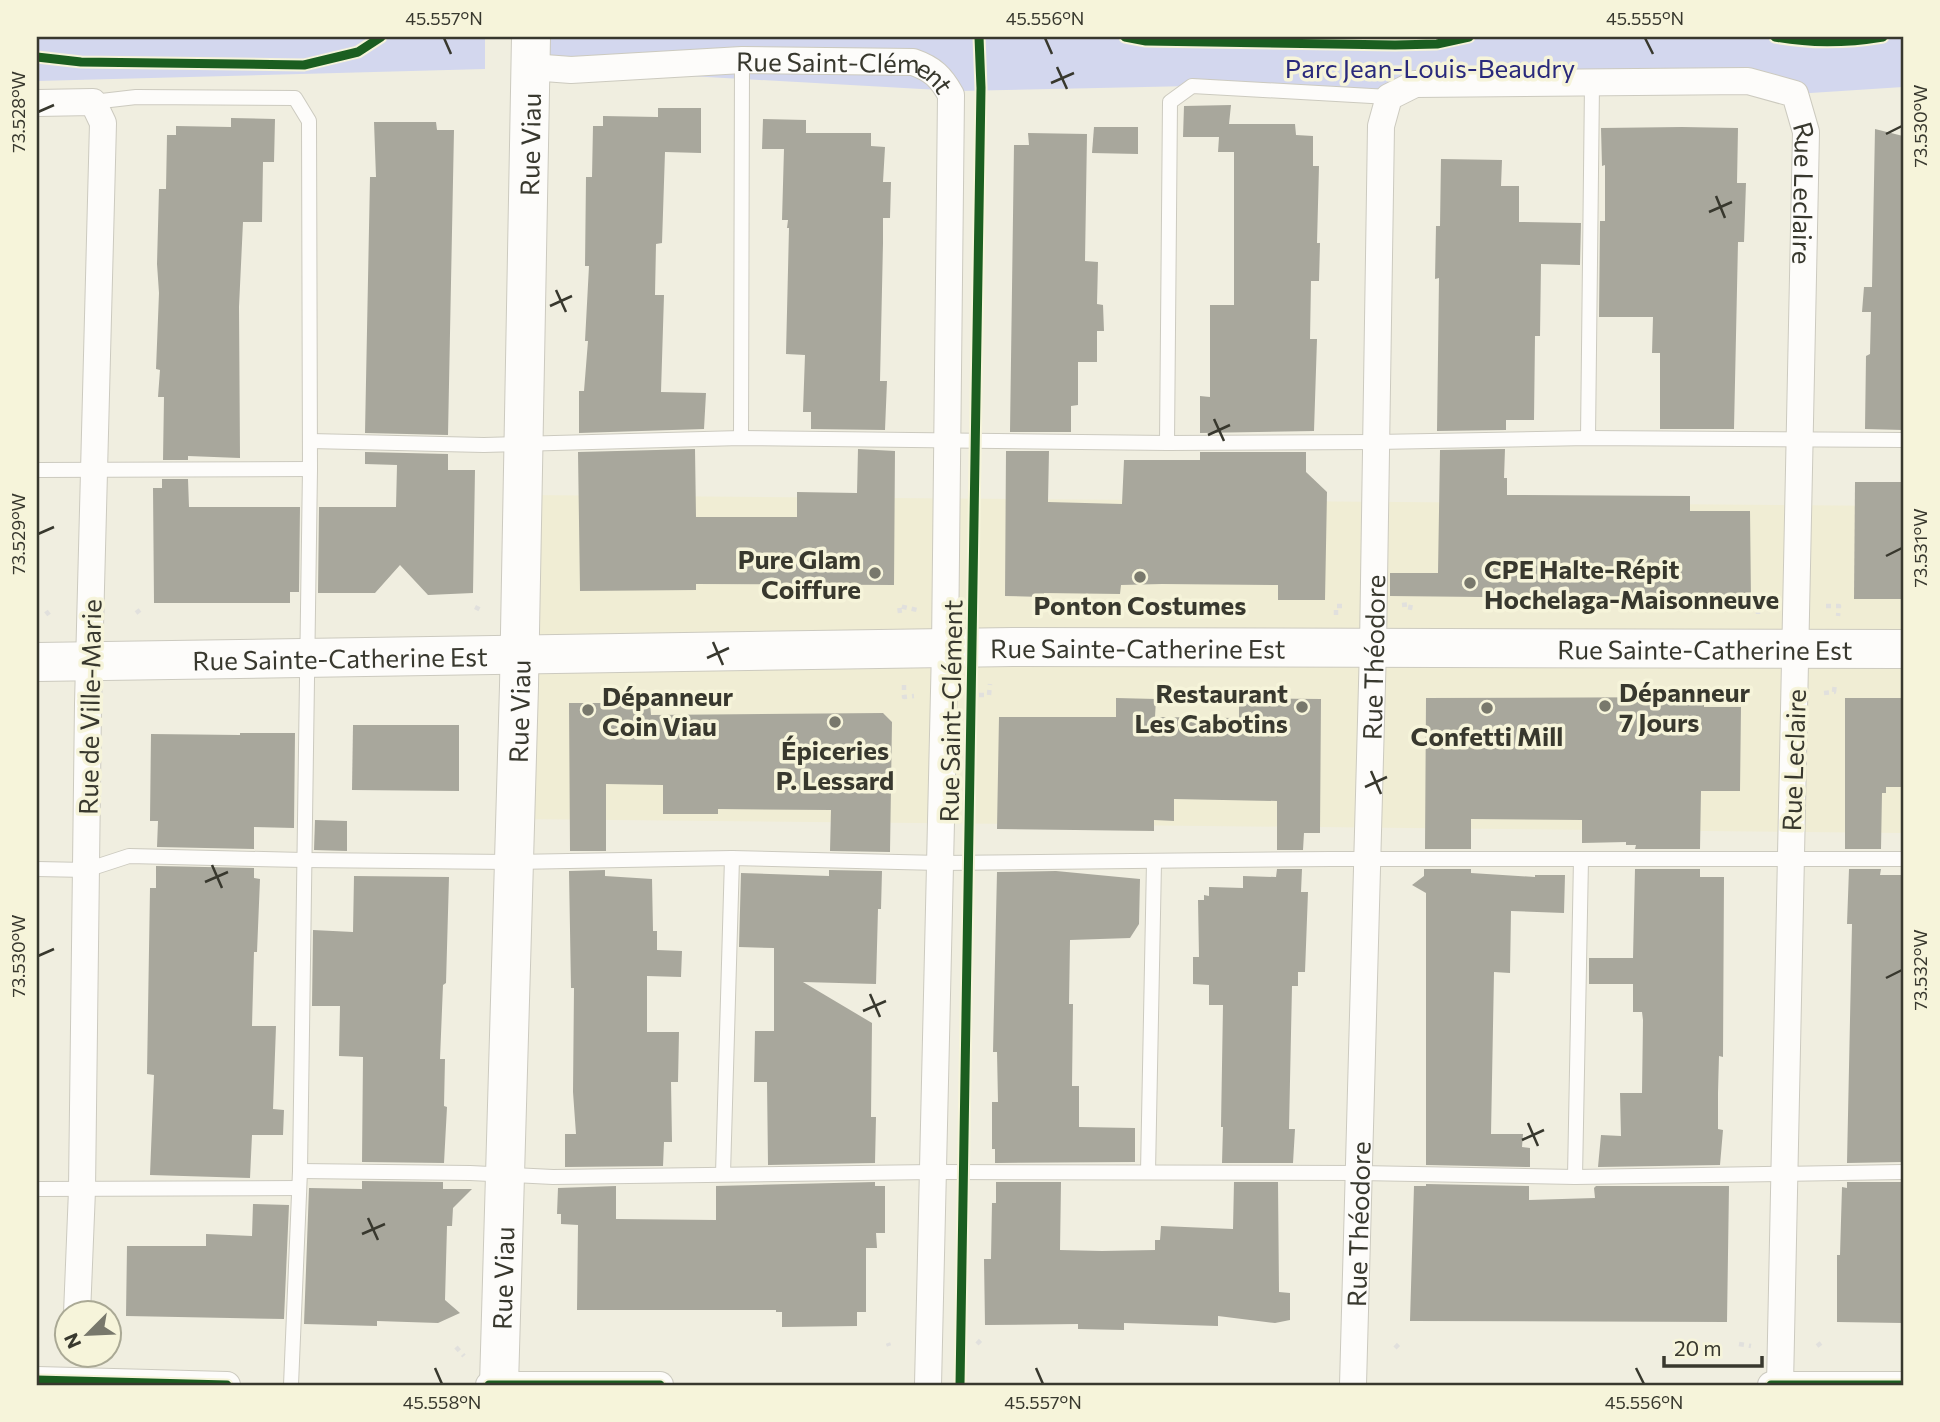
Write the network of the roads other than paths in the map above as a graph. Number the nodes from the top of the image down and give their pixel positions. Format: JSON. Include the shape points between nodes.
{"nodes":[{"id":1,"x":531,"y":52,"type":"edge"},
{"id":2,"x":742,"y":61,"type":"junction"},
{"id":3,"x":1592,"y":84,"type":"junction"},
{"id":4,"x":1389,"y":97,"type":"junction"},
{"id":5,"x":93,"y":102,"type":"junction"},
{"id":6,"x":37,"y":103,"type":"edge"},
{"id":7,"x":741,"y":438,"type":"junction"},
{"id":8,"x":1588,"y":438,"type":"junction"},
{"id":9,"x":947,"y":440,"type":"junction"},
{"id":10,"x":1799,"y":440,"type":"junction"},
{"id":11,"x":1903,"y":440,"type":"edge"},
{"id":12,"x":310,"y":441,"type":"junction"},
{"id":13,"x":1376,"y":442,"type":"junction"},
{"id":14,"x":1167,"y":443,"type":"junction"},
{"id":15,"x":524,"y":445,"type":"junction"},
{"id":16,"x":95,"y":469,"type":"junction"},
{"id":17,"x":310,"y":469,"type":"junction"},
{"id":18,"x":37,"y":470,"type":"edge"},
{"id":19,"x":1373,"y":647,"type":"junction"},
{"id":20,"x":1796,"y":649,"type":"junction"},
{"id":21,"x":1903,"y":649,"type":"edge"},
{"id":22,"x":520,"y":654,"type":"junction"},
{"id":23,"x":969,"y":657,"type":"junction"},
{"id":24,"x":307,"y":658,"type":"junction"},
{"id":25,"x":37,"y":662,"type":"edge"},
{"id":26,"x":90,"y":662,"type":"junction"},
{"id":27,"x":732,"y":858,"type":"junction"},
{"id":28,"x":1581,"y":859,"type":"junction"},
{"id":29,"x":1790,"y":859,"type":"junction"},
{"id":30,"x":1903,"y":859,"type":"edge"},
{"id":31,"x":303,"y":860,"type":"junction"},
{"id":32,"x":1366,"y":860,"type":"junction"},
{"id":33,"x":514,"y":862,"type":"junction"},
{"id":34,"x":1154,"y":862,"type":"junction"},
{"id":35,"x":940,"y":863,"type":"junction"},
{"id":36,"x":37,"y":869,"type":"edge"},
{"id":37,"x":86,"y":870,"type":"junction"},
{"id":38,"x":300,"y":1171,"type":"junction"},
{"id":39,"x":934,"y":1172,"type":"junction"},
{"id":40,"x":1148,"y":1172,"type":"junction"},
{"id":41,"x":1784,"y":1172,"type":"junction"},
{"id":42,"x":1903,"y":1172,"type":"edge"},
{"id":43,"x":1359,"y":1173,"type":"junction"},
{"id":44,"x":505,"y":1174,"type":"junction"},
{"id":45,"x":723,"y":1174,"type":"junction"},
{"id":46,"x":1575,"y":1177,"type":"junction"},
{"id":47,"x":299,"y":1188,"type":"junction"},
{"id":48,"x":37,"y":1189,"type":"edge"},
{"id":49,"x":82,"y":1190,"type":"junction"},
{"id":50,"x":78,"y":1300,"type":"edge"},
{"id":51,"x":78,"y":1374,"type":"edge"},
{"id":52,"x":37,"y":1380,"type":"edge"},
{"id":53,"x":227,"y":1385,"type":"edge"},
{"id":54,"x":291,"y":1385,"type":"edge"},
{"id":55,"x":489,"y":1385,"type":"edge"},
{"id":56,"x":499,"y":1385,"type":"edge"},
{"id":57,"x":660,"y":1385,"type":"edge"},
{"id":58,"x":928,"y":1385,"type":"edge"},
{"id":59,"x":1353,"y":1385,"type":"edge"},
{"id":60,"x":1771,"y":1385,"type":"edge"},
{"id":61,"x":1780,"y":1385,"type":"edge"},
{"id":62,"x":1903,"y":1385,"type":"edge"}],
"edges":[{"from":1,"to":2,"type":"street","name":"Rue Saint-Clément","via":[[571,70]]},
{"from":1,"to":15,"type":"street","name":"Rue Viau"},
{"from":2,"to":7,"type":"lane"},
{"from":2,"to":9,"type":"street","name":"Rue Saint-Clément","via":[[913,62],[932,69],[945,82],[951,95]]},
{"from":3,"to":4,"type":"street","via":[[1415,84]]},
{"from":3,"to":8,"type":"lane"},
{"from":3,"to":10,"type":"street","name":"Rue Leclaire","via":[[1748,80],[1795,94],[1806,132]]},
{"from":4,"to":13,"type":"street","name":"Rue Théodore","via":[[1381,126]]},
{"from":4,"to":14,"type":"lane","via":[[1192,86],[1170,102]]},
{"from":5,"to":6,"type":"street"},
{"from":5,"to":12,"type":"lane","via":[[136,97],[295,98],[309,121]]},
{"from":5,"to":16,"type":"street","name":"Rue de Ville-Marie","via":[[103,123]]},
{"from":7,"to":9,"type":"lane"},
{"from":7,"to":15,"type":"lane"},
{"from":8,"to":10,"type":"lane"},
{"from":8,"to":13,"type":"lane"},
{"from":9,"to":14,"type":"lane"},
{"from":9,"to":23,"type":"street","name":"Rue Saint-Clément"},
{"from":10,"to":11,"type":"lane"},
{"from":10,"to":20,"type":"street","name":"Rue Leclaire"},
{"from":12,"to":15,"type":"lane"},
{"from":12,"to":17,"type":"lane"},
{"from":13,"to":14,"type":"lane"},
{"from":13,"to":19,"type":"street","name":"Rue Théodore"},
{"from":15,"to":22,"type":"street","name":"Rue Viau"},
{"from":16,"to":17,"type":"lane"},
{"from":16,"to":18,"type":"lane"},
{"from":16,"to":26,"type":"street","name":"Rue de Ville-Marie"},
{"from":17,"to":24,"type":"lane"},
{"from":19,"to":20,"type":"street","name":"Rue Sainte-Catherine Est"},
{"from":19,"to":23,"type":"street","name":"Rue Sainte-Catherine Est"},
{"from":19,"to":32,"type":"street","name":"Rue Théodore"},
{"from":20,"to":21,"type":"street","name":"Rue Sainte-Catherine Est"},
{"from":20,"to":29,"type":"street","name":"Rue Leclaire"},
{"from":22,"to":23,"type":"street","name":"Rue Sainte-Catherine Est"},
{"from":22,"to":24,"type":"street","name":"Rue Sainte-Catherine Est"},
{"from":22,"to":33,"type":"street","name":"Rue Viau"},
{"from":23,"to":35,"type":"street","name":"Rue Saint-Clément"},
{"from":24,"to":26,"type":"street","name":"Rue Sainte-Catherine Est"},
{"from":24,"to":31,"type":"lane"},
{"from":25,"to":26,"type":"street","name":"Rue Sainte-Catherine Est"},
{"from":26,"to":37,"type":"street","name":"Rue de Ville-Marie"},
{"from":27,"to":33,"type":"lane"},
{"from":27,"to":35,"type":"lane"},
{"from":27,"to":45,"type":"lane"},
{"from":28,"to":29,"type":"lane"},
{"from":28,"to":32,"type":"lane"},
{"from":28,"to":46,"type":"lane"},
{"from":29,"to":30,"type":"lane"},
{"from":29,"to":41,"type":"street","name":"Rue Leclaire"},
{"from":31,"to":33,"type":"lane"},
{"from":31,"to":37,"type":"lane","via":[[129,856]]},
{"from":31,"to":38,"type":"lane"},
{"from":32,"to":34,"type":"lane"},
{"from":32,"to":43,"type":"street","name":"Rue Théodore"},
{"from":33,"to":44,"type":"street","name":"Rue Viau"},
{"from":34,"to":35,"type":"lane"},
{"from":34,"to":40,"type":"lane"},
{"from":35,"to":39,"type":"street","name":"Rue Saint-Clément"},
{"from":36,"to":37,"type":"lane"},
{"from":37,"to":49,"type":"street","name":"Rue de Ville-Marie"},
{"from":38,"to":44,"type":"lane"},
{"from":38,"to":47,"type":"lane"},
{"from":39,"to":40,"type":"lane"},
{"from":39,"to":45,"type":"lane"},
{"from":39,"to":58,"type":"street","name":"Rue Saint-Clément"},
{"from":40,"to":43,"type":"lane"},
{"from":41,"to":42,"type":"lane"},
{"from":41,"to":46,"type":"lane"},
{"from":41,"to":61,"type":"street","name":"Rue Leclaire"},
{"from":43,"to":46,"type":"lane"},
{"from":43,"to":59,"type":"street","name":"Rue Théodore"},
{"from":44,"to":45,"type":"lane"},
{"from":44,"to":56,"type":"street","name":"Rue Viau"},
{"from":47,"to":49,"type":"lane"},
{"from":47,"to":54,"type":"lane"},
{"from":48,"to":49,"type":"lane"},
{"from":49,"to":50,"type":"street","name":"Rue de Ville-Marie"},
{"from":51,"to":52,"type":"street"},
{"from":51,"to":53,"type":"street"},
{"from":55,"to":56,"type":"street"},
{"from":56,"to":57,"type":"street"},
{"from":60,"to":61,"type":"street"},
{"from":61,"to":62,"type":"street"}]}
